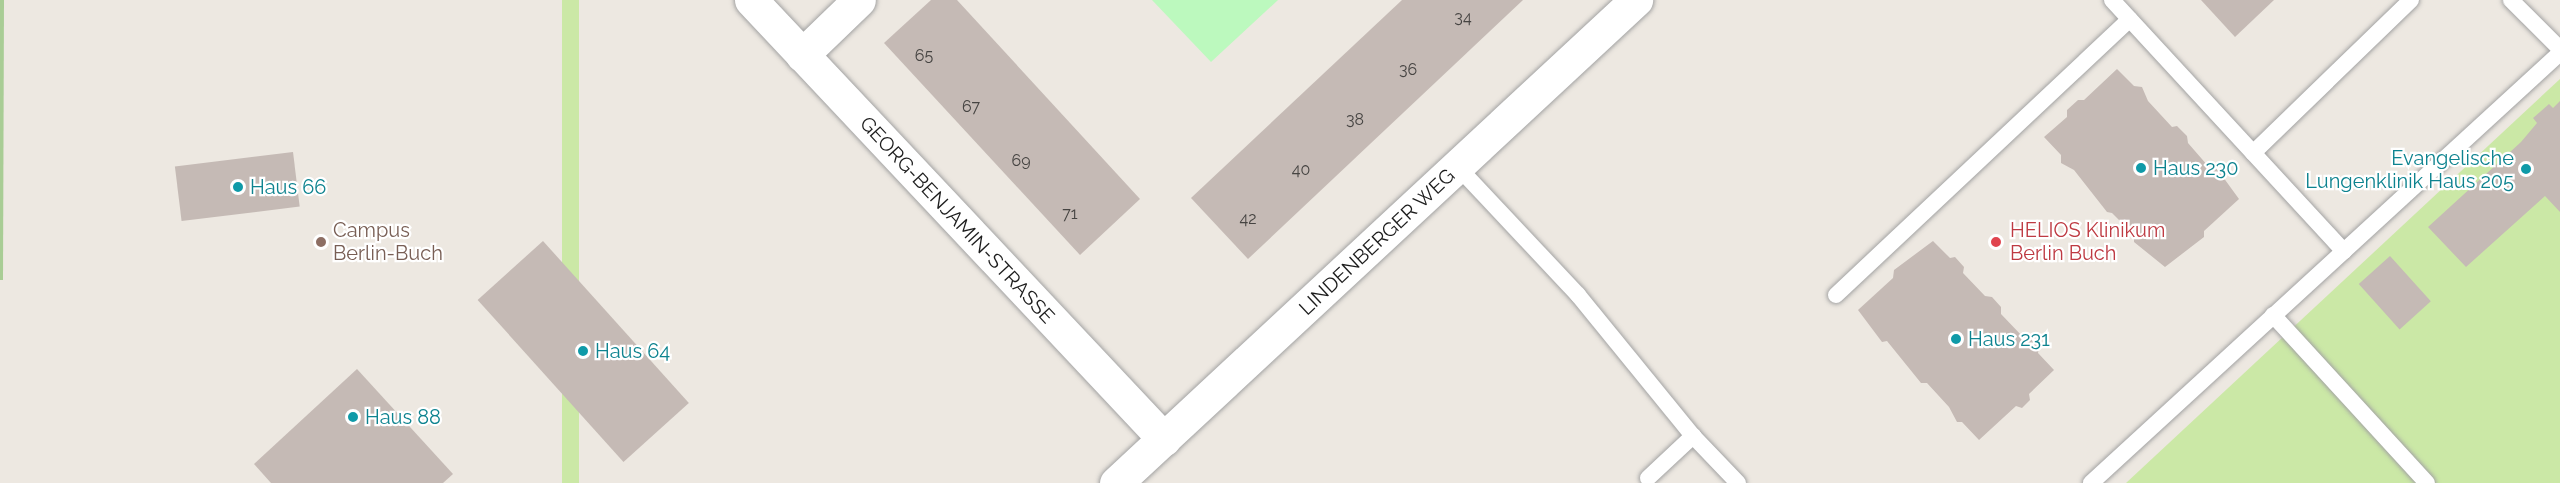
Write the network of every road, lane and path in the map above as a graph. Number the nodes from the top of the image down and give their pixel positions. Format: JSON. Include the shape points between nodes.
{"nodes":[{"id":1,"x":751,"y":0,"type":"edge"},
{"id":2,"x":859,"y":0,"type":"edge"},
{"id":3,"x":1636,"y":0,"type":"edge"},
{"id":4,"x":2112,"y":0,"type":"edge"},
{"id":5,"x":2411,"y":0,"type":"edge"},
{"id":6,"x":2511,"y":0,"type":"edge"},
{"id":7,"x":2130,"y":19,"type":"junction"},
{"id":8,"x":2560,"y":51,"type":"edge"},
{"id":9,"x":802,"y":55,"type":"junction"},
{"id":10,"x":2253,"y":153,"type":"junction"},
{"id":11,"x":1458,"y":167,"type":"junction"},
{"id":12,"x":2344,"y":250,"type":"junction"},
{"id":13,"x":1836,"y":295,"type":"dead end"},
{"id":14,"x":2273,"y":315,"type":"junction"},
{"id":15,"x":1693,"y":436,"type":"junction"},
{"id":16,"x":1164,"y":439,"type":"junction"},
{"id":17,"x":1648,"y":478,"type":"dead end"},
{"id":18,"x":1116,"y":483,"type":"edge"},
{"id":19,"x":1738,"y":483,"type":"edge"},
{"id":20,"x":2091,"y":483,"type":"edge"},
{"id":21,"x":2427,"y":483,"type":"edge"}],
"edges":[{"from":1,"to":9,"type":"street","name":"GEORG-BENJAMIN-STRASSE"},
{"from":2,"to":9,"type":"street"},
{"from":3,"to":11,"type":"street","name":"LINDENBERGER WEG"},
{"from":4,"to":7,"type":"lane"},
{"from":5,"to":10,"type":"lane"},
{"from":6,"to":8,"type":"lane"},
{"from":7,"to":10,"type":"lane"},
{"from":7,"to":13,"type":"lane"},
{"from":8,"to":12,"type":"lane"},
{"from":9,"to":16,"type":"street","name":"GEORG-BENJAMIN-STRASSE"},
{"from":10,"to":12,"type":"lane"},
{"from":11,"to":15,"type":"lane","via":[[1578,295]]},
{"from":11,"to":16,"type":"street","name":"LINDENBERGER WEG"},
{"from":12,"to":14,"type":"lane"},
{"from":14,"to":20,"type":"lane"},
{"from":14,"to":21,"type":"lane"},
{"from":15,"to":17,"type":"lane"},
{"from":15,"to":19,"type":"lane"},
{"from":16,"to":18,"type":"street","name":"LINDENBERGER WEG"}]}
